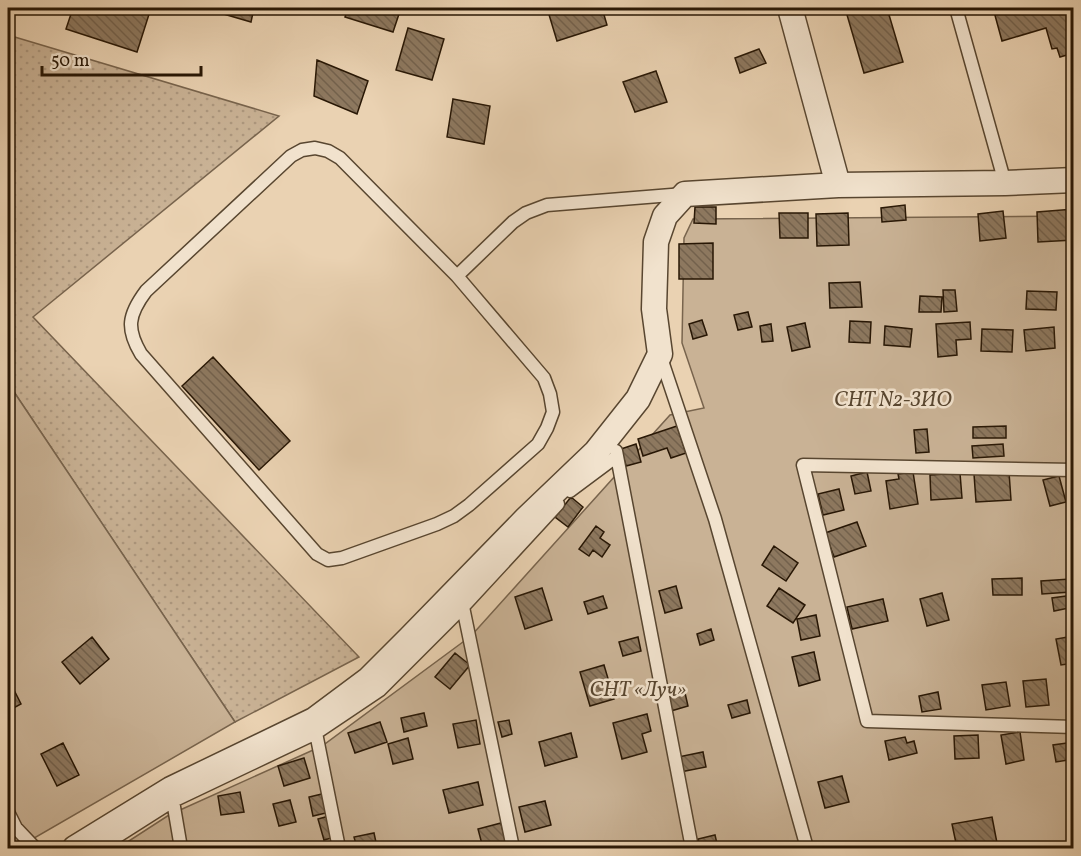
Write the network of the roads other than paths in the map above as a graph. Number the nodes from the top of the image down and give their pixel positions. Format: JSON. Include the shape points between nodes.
{"nodes":[{"id":1,"x":790,"y":8,"type":"edge"},
{"id":2,"x":956,"y":8,"type":"edge"},
{"id":3,"x":1074,"y":180,"type":"edge"},
{"id":4,"x":1005,"y":183,"type":"junction"},
{"id":5,"x":838,"y":184,"type":"junction"},
{"id":6,"x":686,"y":194,"type":"junction"},
{"id":7,"x":457,"y":276,"type":"junction"},
{"id":8,"x":660,"y":354,"type":"junction"},
{"id":9,"x":612,"y":432,"type":"junction"},
{"id":10,"x":617,"y":456,"type":"junction"},
{"id":11,"x":1074,"y":470,"type":"edge"},
{"id":12,"x":463,"y":607,"type":"junction"},
{"id":13,"x":1074,"y":727,"type":"edge"},
{"id":14,"x":316,"y":733,"type":"junction"},
{"id":15,"x":173,"y":801,"type":"junction"},
{"id":16,"x":8,"y":812,"type":"edge"},
{"id":17,"x":12,"y":830,"type":"edge"},
{"id":18,"x":34,"y":849,"type":"edge"},
{"id":19,"x":75,"y":849,"type":"edge"},
{"id":20,"x":99,"y":849,"type":"edge"},
{"id":21,"x":181,"y":849,"type":"edge"},
{"id":22,"x":339,"y":849,"type":"edge"},
{"id":23,"x":513,"y":849,"type":"edge"},
{"id":24,"x":692,"y":849,"type":"edge"},
{"id":25,"x":807,"y":849,"type":"edge"}],
"edges":[{"from":1,"to":5,"type":"street"},
{"from":2,"to":4,"type":"lane"},
{"from":3,"to":4,"type":"street"},
{"from":4,"to":5,"type":"street"},
{"from":5,"to":6,"type":"street"},
{"from":6,"to":7,"type":"lane","via":[[547,205],[513,222]]},
{"from":6,"to":8,"type":"street","via":[[665,216],[656,242],[654,309]]},
{"from":7,"to":7,"type":"lane","via":[[544,378],[553,412],[548,428],[538,444],[454,516],[342,558],[328,560],[317,554],[141,354],[133,340],[131,321],[136,304],[146,291],[302,150],[315,148],[340,158]]},
{"from":8,"to":9,"type":"street","via":[[638,399]]},
{"from":8,"to":25,"type":"lane","via":[[715,519]]},
{"from":9,"to":10,"type":"lane"},
{"from":9,"to":19,"type":"street","via":[[369,679],[314,720],[171,789]]},
{"from":10,"to":12,"type":"lane","via":[[567,493]]},
{"from":10,"to":24,"type":"lane"},
{"from":11,"to":13,"type":"lane","via":[[803,465],[867,721]]},
{"from":12,"to":14,"type":"lane","via":[[380,690]]},
{"from":12,"to":23,"type":"lane"},
{"from":14,"to":15,"type":"lane"},
{"from":14,"to":22,"type":"lane"},
{"from":15,"to":20,"type":"lane"},
{"from":15,"to":21,"type":"lane"},
{"from":16,"to":17,"type":"lane"},
{"from":17,"to":18,"type":"lane"}]}
